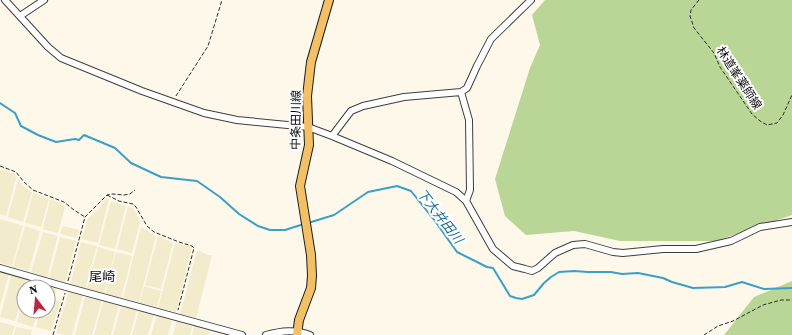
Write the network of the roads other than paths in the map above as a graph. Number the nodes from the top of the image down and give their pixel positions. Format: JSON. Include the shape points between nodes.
{"nodes":[{"id":1,"x":5,"y":0,"type":"edge"},
{"id":2,"x":44,"y":0,"type":"edge"},
{"id":3,"x":329,"y":0,"type":"edge"},
{"id":4,"x":531,"y":0,"type":"edge"},
{"id":5,"x":20,"y":16,"type":"junction"},
{"id":6,"x":461,"y":92,"type":"junction"},
{"id":7,"x":308,"y":128,"type":"junction"},
{"id":8,"x":332,"y":136,"type":"junction"},
{"id":9,"x":466,"y":201,"type":"junction"},
{"id":10,"x":792,"y":222,"type":"edge"},
{"id":11,"x":0,"y":268,"type":"edge"},
{"id":12,"x":297,"y":333,"type":"edge"},
{"id":13,"x":242,"y":335,"type":"edge"},
{"id":14,"x":266,"y":335,"type":"edge"},
{"id":15,"x":310,"y":335,"type":"edge"}],
"edges":[{"from":1,"to":5,"type":"street"},
{"from":2,"to":5,"type":"street"},
{"from":3,"to":7,"type":"main road","name":"中条田川線","via":[[311,62],[307,96]]},
{"from":4,"to":6,"type":"street","via":[[490,39],[467,88]]},
{"from":5,"to":7,"type":"street","via":[[61,58],[172,102],[204,113],[237,120]]},
{"from":6,"to":8,"type":"street","via":[[404,97],[363,106],[351,111]]},
{"from":6,"to":9,"type":"street","via":[[469,120],[470,190]]},
{"from":7,"to":8,"type":"street"},
{"from":7,"to":12,"type":"main road","name":"中条田川線","via":[[309,145],[300,186],[312,276],[311,288]]},
{"from":8,"to":9,"type":"street","via":[[456,192]]},
{"from":9,"to":10,"type":"street","via":[[494,249],[513,266],[532,271],[554,253],[573,244],[585,244],[613,252],[696,249],[731,242],[760,227]]},
{"from":11,"to":13,"type":"street"},
{"from":12,"to":14,"type":"street","via":[[279,331]]},
{"from":12,"to":15,"type":"street"}]}
